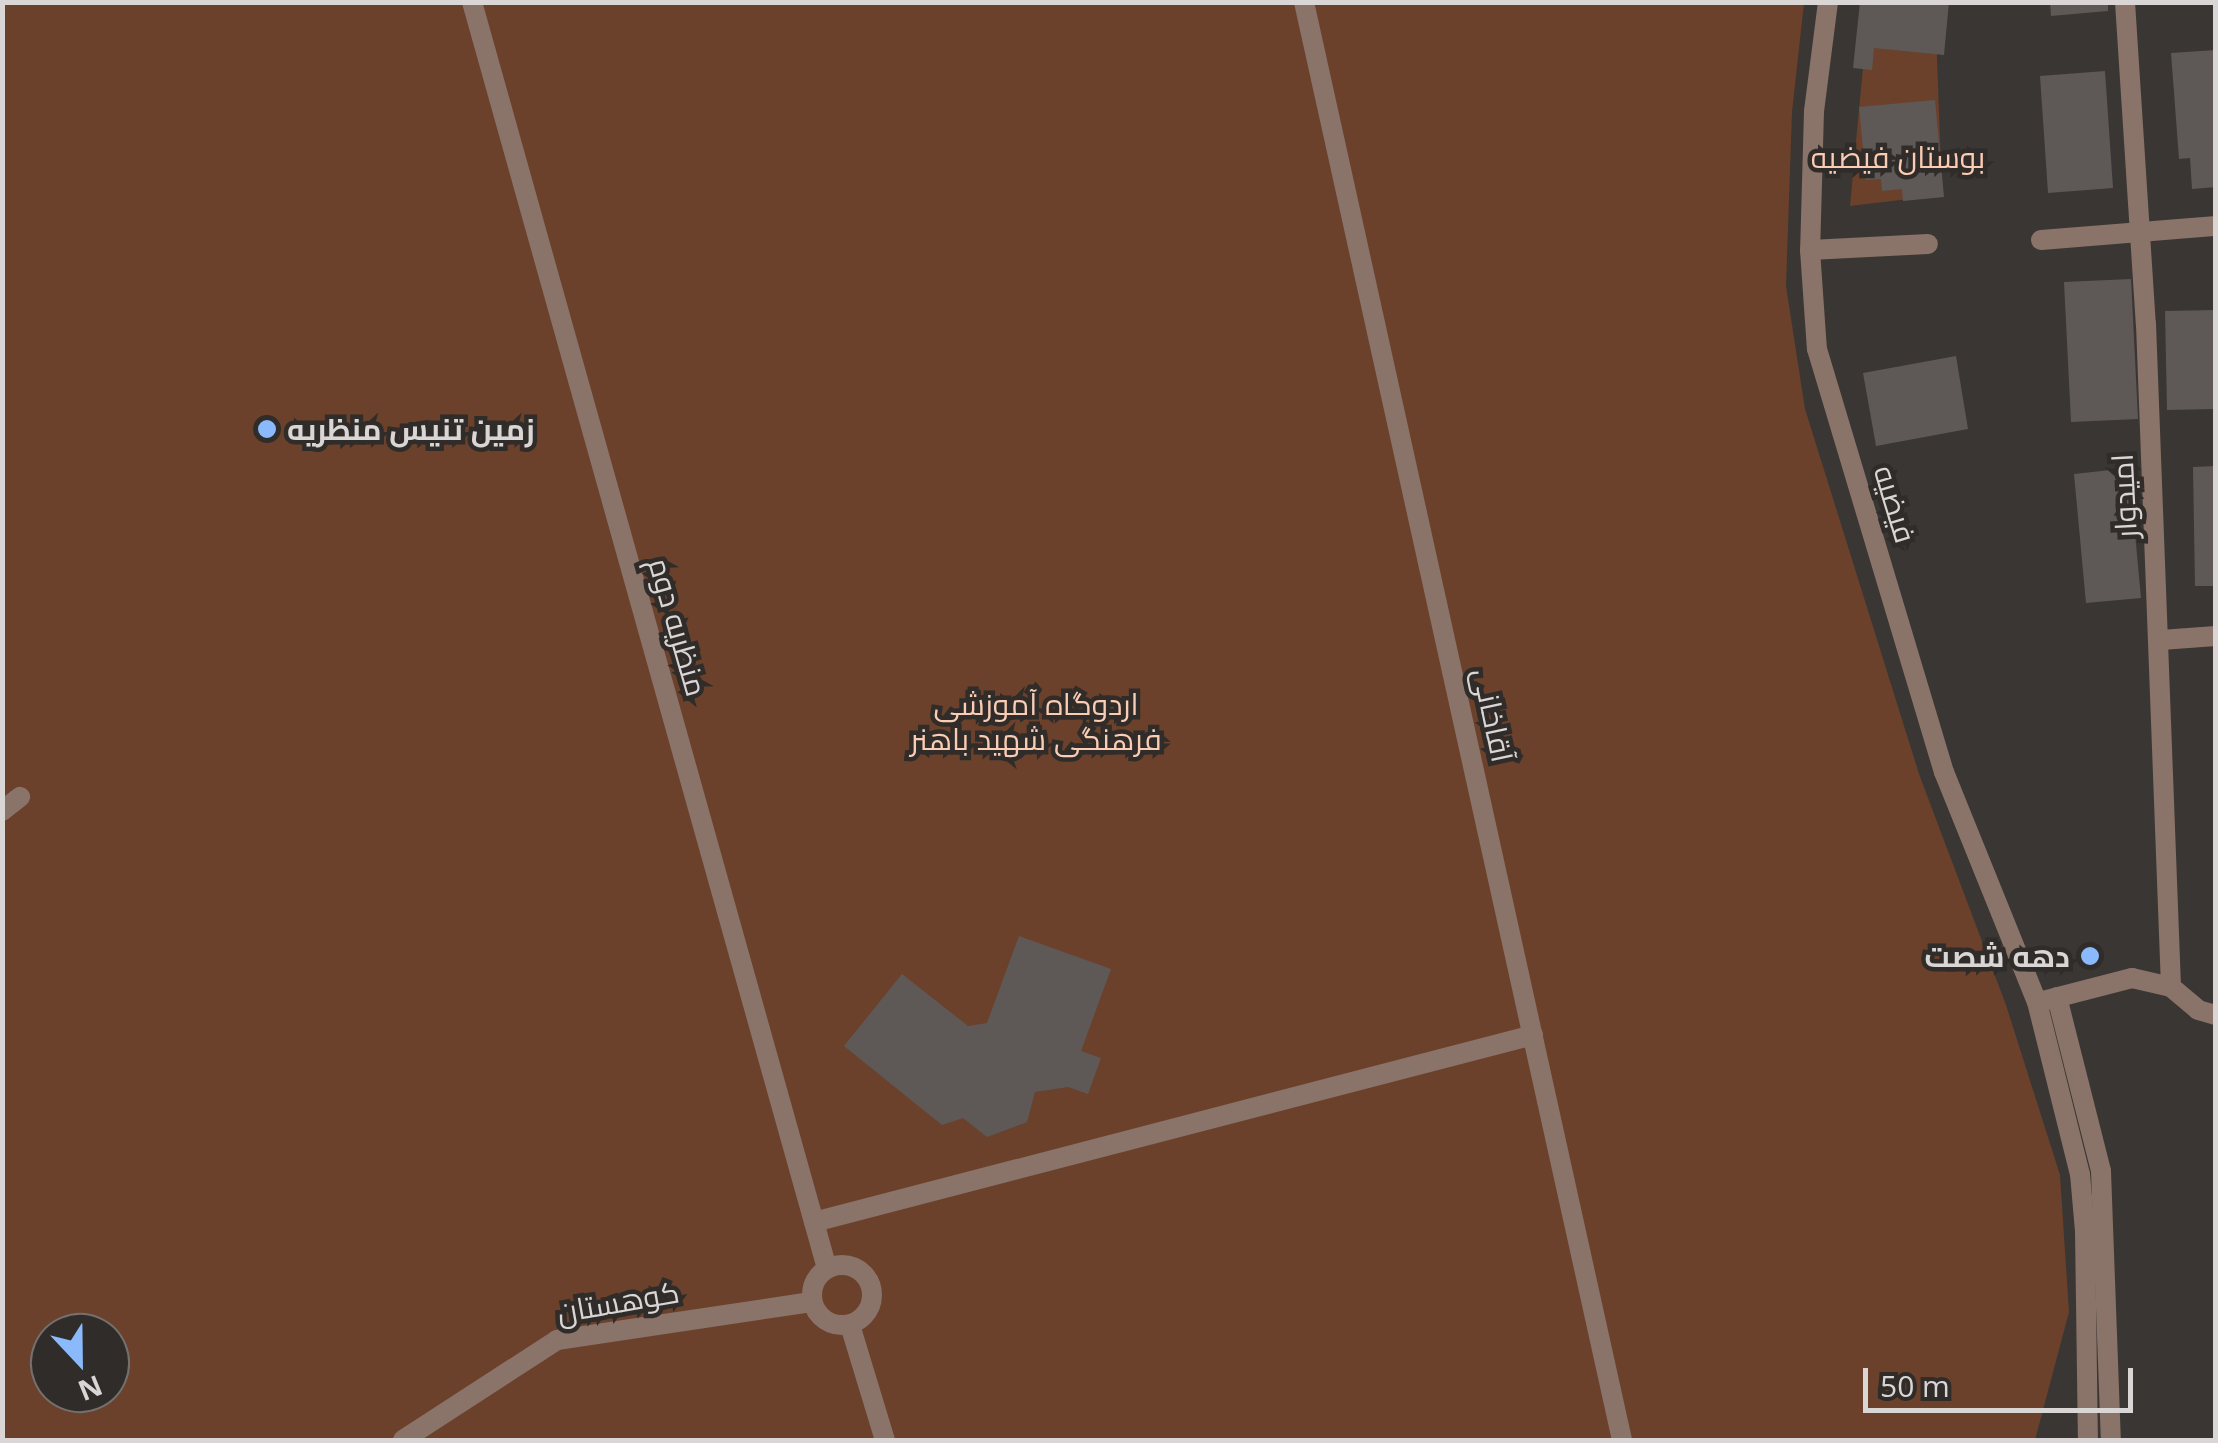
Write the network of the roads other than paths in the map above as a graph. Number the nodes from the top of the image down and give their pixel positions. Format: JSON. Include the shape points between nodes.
{"nodes":[{"id":1,"x":472,"y":2,"type":"edge"},
{"id":2,"x":1304,"y":2,"type":"edge"},
{"id":3,"x":1828,"y":2,"type":"edge"},
{"id":4,"x":2125,"y":2,"type":"edge"},
{"id":5,"x":2216,"y":226,"type":"edge"},
{"id":6,"x":2140,"y":230,"type":"junction"},
{"id":7,"x":2041,"y":240,"type":"dead end"},
{"id":8,"x":1928,"y":244,"type":"dead end"},
{"id":9,"x":1810,"y":250,"type":"junction"},
{"id":10,"x":2216,"y":636,"type":"edge"},
{"id":11,"x":2161,"y":640,"type":"junction"},
{"id":12,"x":20,"y":797,"type":"dead end"},
{"id":13,"x":2,"y":811,"type":"edge"},
{"id":14,"x":2170,"y":987,"type":"junction"},
{"id":15,"x":2047,"y":1000,"type":"junction"},
{"id":16,"x":2216,"y":1015,"type":"edge"},
{"id":17,"x":1533,"y":1035,"type":"junction"},
{"id":18,"x":2090,"y":1173,"type":"junction"},
{"id":19,"x":814,"y":1222,"type":"junction"},
{"id":20,"x":827,"y":1268,"type":"junction"},
{"id":21,"x":811,"y":1302,"type":"junction"},
{"id":22,"x":850,"y":1325,"type":"junction"},
{"id":23,"x":403,"y":1440,"type":"edge"},
{"id":24,"x":885,"y":1440,"type":"edge"},
{"id":25,"x":1622,"y":1440,"type":"edge"},
{"id":26,"x":2088,"y":1440,"type":"edge"},
{"id":27,"x":2111,"y":1440,"type":"edge"}],
"edges":[{"from":1,"to":19,"type":"street","name":"منظریه دوم"},
{"from":2,"to":17,"type":"street","name":"آقاخانی"},
{"from":3,"to":9,"type":"street","name":"فیضیه","via":[[1814,110]]},
{"from":4,"to":6,"type":"street","name":"امیدوار"},
{"from":5,"to":6,"type":"street"},
{"from":6,"to":7,"type":"street"},
{"from":6,"to":11,"type":"street","name":"امیدوار"},
{"from":8,"to":9,"type":"street"},
{"from":9,"to":15,"type":"street","name":"فیضیه","via":[[1817,348],[1944,772]]},
{"from":10,"to":11,"type":"street"},
{"from":11,"to":14,"type":"street","name":"امیدوار"},
{"from":12,"to":13,"type":"street"},
{"from":14,"to":15,"type":"street","via":[[2132,978]]},
{"from":14,"to":16,"type":"street","via":[[2198,1010]]},
{"from":15,"to":18,"type":"street"},
{"from":17,"to":19,"type":"street"},
{"from":17,"to":25,"type":"street","name":"آقاخانی"},
{"from":18,"to":26,"type":"street"},
{"from":18,"to":27,"type":"street"},
{"from":19,"to":20,"type":"street","name":"منظریه دوم"},
{"from":20,"to":21,"type":"street","via":[[811,1289]]},
{"from":20,"to":22,"type":"street","via":[[853,1266],[870,1281],[868,1312]]},
{"from":21,"to":22,"type":"street","via":[[816,1314]]},
{"from":21,"to":23,"type":"street","name":"کوهستان","via":[[557,1340]]},
{"from":22,"to":24,"type":"street"}]}
